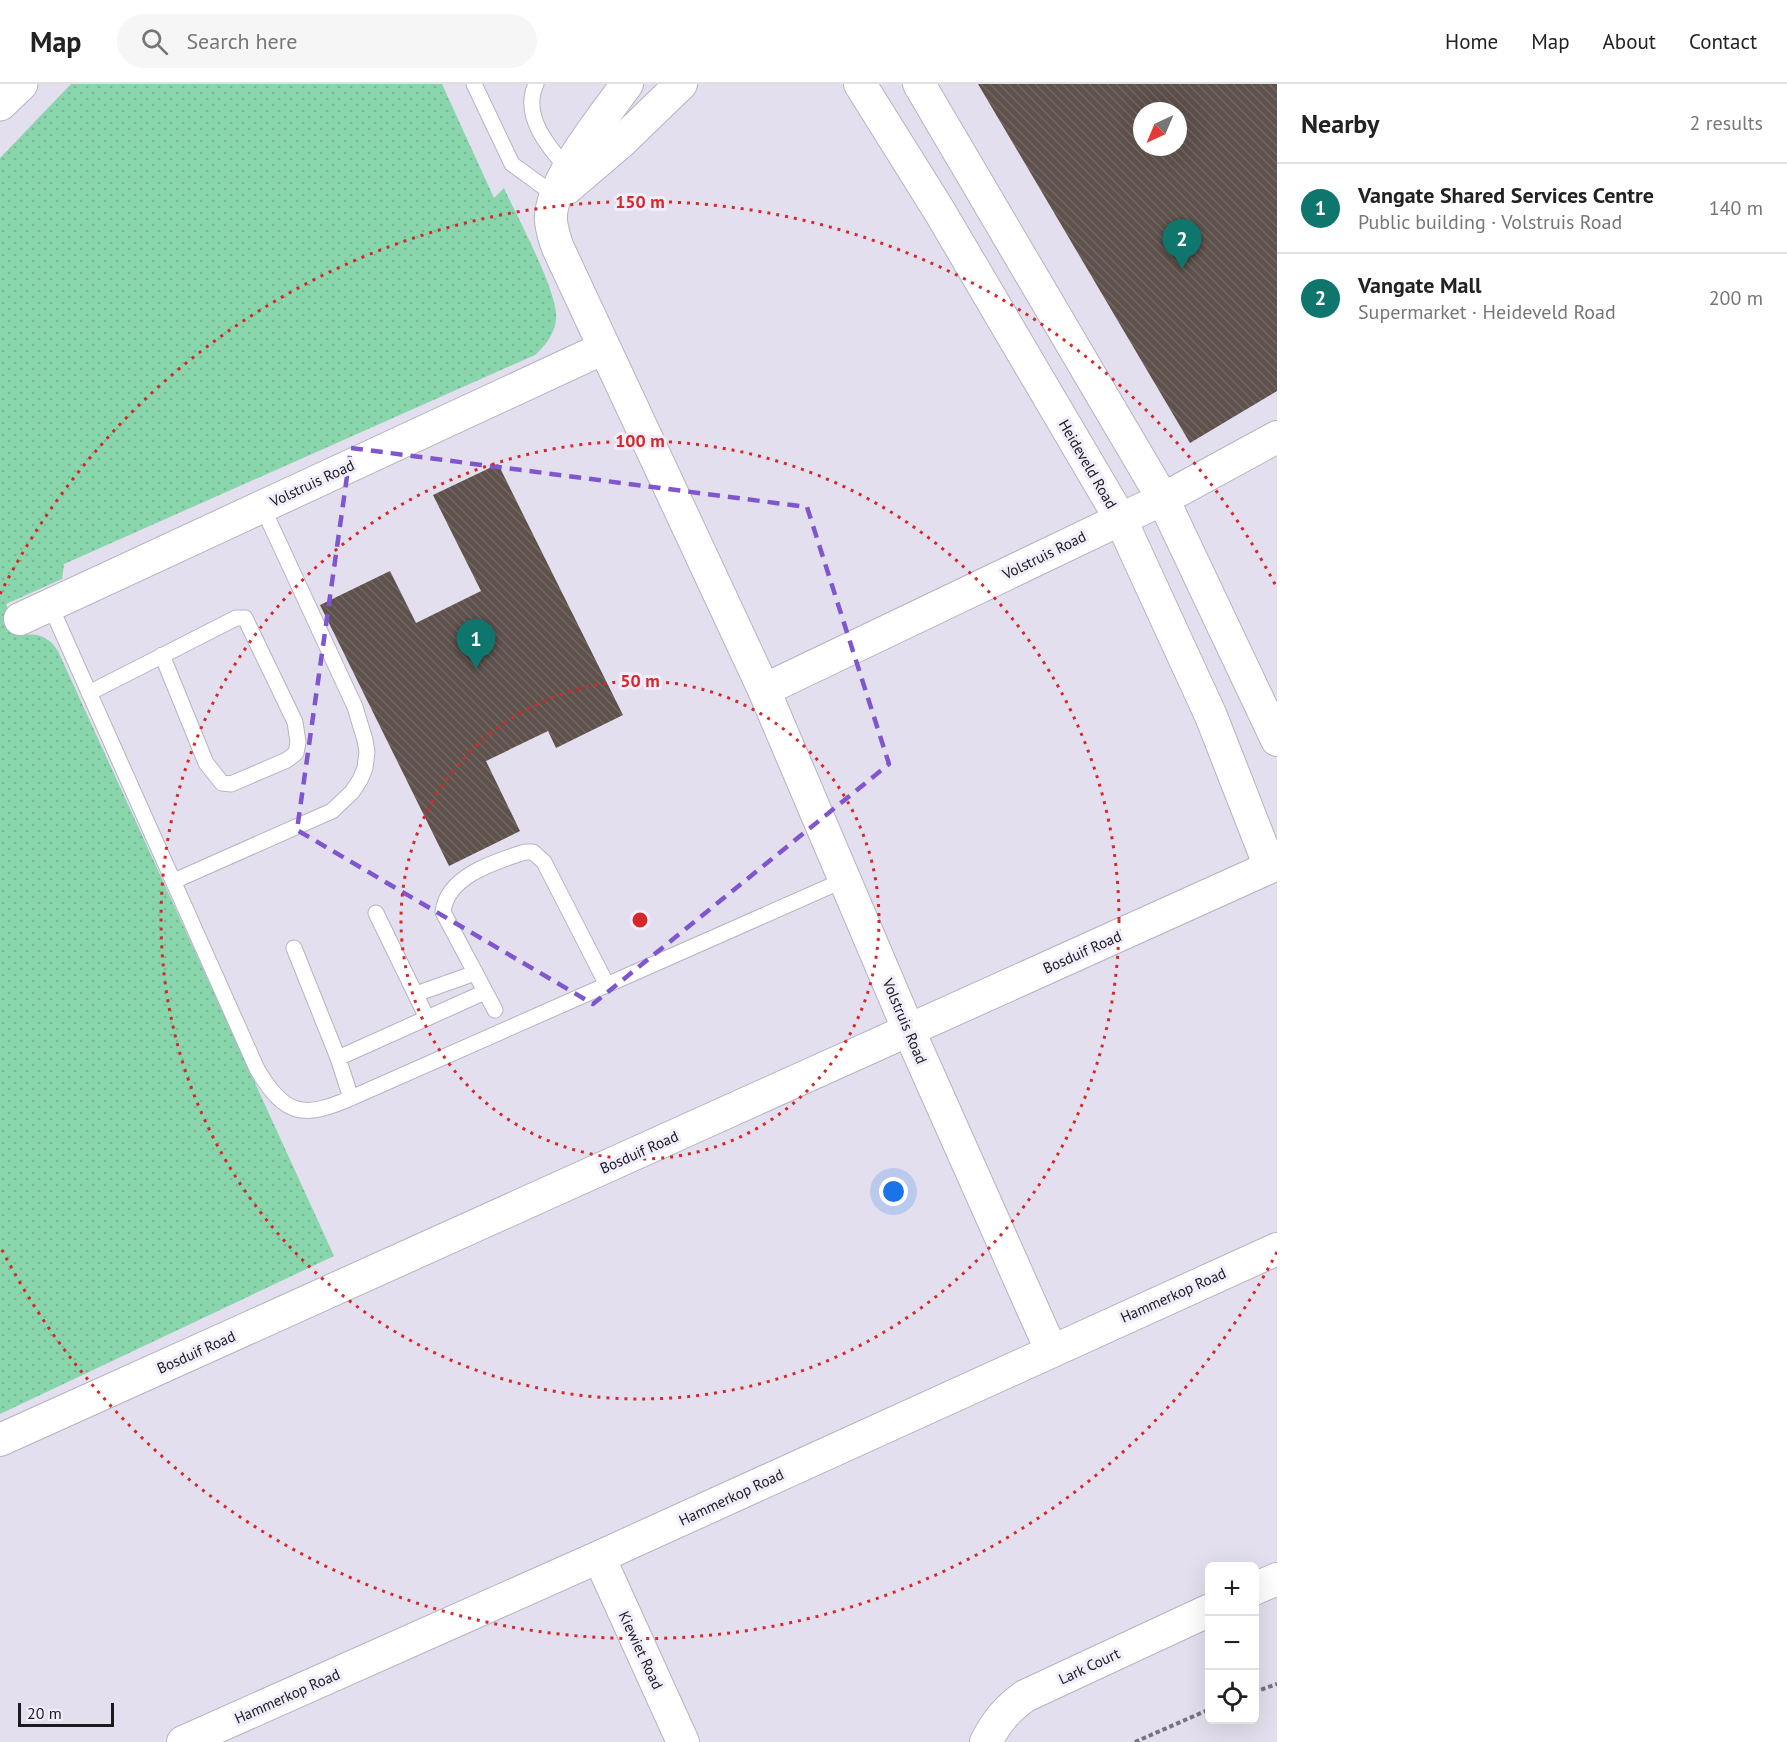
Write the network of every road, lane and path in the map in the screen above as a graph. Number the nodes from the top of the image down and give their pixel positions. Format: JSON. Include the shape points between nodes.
{"nodes":[{"id":1,"x":21,"y":84,"type":"edge"},
{"id":2,"x":536,"y":84,"type":"edge"},
{"id":3,"x":627,"y":84,"type":"edge"},
{"id":4,"x":681,"y":84,"type":"edge"},
{"id":5,"x":861,"y":84,"type":"edge"},
{"id":6,"x":919,"y":84,"type":"edge"},
{"id":7,"x":478,"y":85,"type":"edge"},
{"id":8,"x":0,"y":104,"type":"edge"},
{"id":9,"x":567,"y":181,"type":"junction"},
{"id":10,"x":604,"y":348,"type":"junction"},
{"id":11,"x":1277,"y":437,"type":"edge"},
{"id":12,"x":1163,"y":499,"type":"junction"},
{"id":13,"x":262,"y":506,"type":"junction"},
{"id":14,"x":1120,"y":518,"type":"junction"},
{"id":15,"x":50,"y":605,"type":"junction"},
{"id":16,"x":20,"y":619,"type":"dead end"},
{"id":17,"x":162,"y":655,"type":"junction"},
{"id":18,"x":764,"y":690,"type":"junction"},
{"id":19,"x":90,"y":693,"type":"junction"},
{"id":20,"x":1277,"y":740,"type":"edge"},
{"id":21,"x":1274,"y":866,"type":"edge"},
{"id":22,"x":844,"y":880,"type":"junction"},
{"id":23,"x":174,"y":881,"type":"junction"},
{"id":24,"x":376,"y":913,"type":"dead end"},
{"id":25,"x":294,"y":948,"type":"dead end"},
{"id":26,"x":476,"y":973,"type":"junction"},
{"id":27,"x":607,"y":985,"type":"junction"},
{"id":28,"x":485,"y":992,"type":"junction"},
{"id":29,"x":416,"y":994,"type":"junction"},
{"id":30,"x":495,"y":1010,"type":"dead end"},
{"id":31,"x":427,"y":1018,"type":"junction"},
{"id":32,"x":909,"y":1030,"type":"junction"},
{"id":33,"x":338,"y":1058,"type":"junction"},
{"id":34,"x":351,"y":1098,"type":"junction"},
{"id":35,"x":1277,"y":1249,"type":"edge"},
{"id":36,"x":1051,"y":1350,"type":"junction"},
{"id":37,"x":0,"y":1440,"type":"edge"},
{"id":38,"x":599,"y":1557,"type":"junction"},
{"id":39,"x":1277,"y":1579,"type":"edge"},
{"id":40,"x":1259,"y":1587,"type":"edge"},
{"id":41,"x":1205,"y":1612,"type":"edge"},
{"id":42,"x":1277,"y":1684,"type":"edge"},
{"id":43,"x":1259,"y":1690,"type":"edge"},
{"id":44,"x":1205,"y":1710,"type":"edge"},
{"id":45,"x":228,"y":1733,"type":"edge"},
{"id":46,"x":183,"y":1742,"type":"edge"},
{"id":47,"x":683,"y":1742,"type":"edge"},
{"id":48,"x":986,"y":1742,"type":"edge"},
{"id":49,"x":1135,"y":1742,"type":"edge"}],
"edges":[{"from":1,"to":8,"type":"highway"},
{"from":2,"to":9,"type":"lane","via":[[531,102],[536,128]]},
{"from":3,"to":9,"type":"street","name":"Volstruis Road"},
{"from":4,"to":9,"type":"street","via":[[621,142]]},
{"from":5,"to":14,"type":"street","name":"Heideveld Road"},
{"from":6,"to":12,"type":"street"},
{"from":7,"to":9,"type":"lane","via":[[512,164]]},
{"from":9,"to":10,"type":"street","name":"Volstruis Road","via":[[551,220],[558,248]]},
{"from":10,"to":13,"type":"street","name":"Volstruis Road"},
{"from":10,"to":18,"type":"street","name":"Volstruis Road"},
{"from":11,"to":12,"type":"street","name":"Volstruis Road"},
{"from":12,"to":14,"type":"street","name":"Volstruis Road"},
{"from":12,"to":20,"type":"street"},
{"from":13,"to":15,"type":"street","name":"Volstruis Road"},
{"from":13,"to":23,"type":"lane","via":[[355,707],[367,752],[365,768],[352,792],[332,811]]},
{"from":14,"to":18,"type":"street","name":"Volstruis Road"},
{"from":14,"to":21,"type":"street","name":"Heideveld Road","via":[[1211,716]]},
{"from":15,"to":16,"type":"street","name":"Volstruis Road"},
{"from":15,"to":19,"type":"lane"},
{"from":17,"to":17,"type":"lane","via":[[206,763],[222,783],[231,784],[296,753],[295,722],[245,618],[236,618]]},
{"from":17,"to":19,"type":"lane"},
{"from":18,"to":22,"type":"street","name":"Volstruis Road"},
{"from":19,"to":23,"type":"lane"},
{"from":21,"to":32,"type":"street","name":"Bosduif Road"},
{"from":22,"to":27,"type":"lane"},
{"from":22,"to":32,"type":"street","name":"Volstruis Road"},
{"from":23,"to":34,"type":"lane","via":[[257,1069],[275,1095],[302,1111],[321,1110]]},
{"from":24,"to":29,"type":"lane"},
{"from":25,"to":33,"type":"lane"},
{"from":26,"to":27,"type":"lane","via":[[443,912],[444,902],[454,885],[466,876],[515,855],[533,852],[544,862]]},
{"from":26,"to":28,"type":"lane"},
{"from":26,"to":29,"type":"lane"},
{"from":27,"to":34,"type":"lane"},
{"from":28,"to":30,"type":"lane"},
{"from":28,"to":31,"type":"lane"},
{"from":29,"to":31,"type":"lane"},
{"from":31,"to":33,"type":"lane"},
{"from":32,"to":36,"type":"street","name":"Volstruis Road"},
{"from":32,"to":37,"type":"street","name":"Bosduif Road"},
{"from":33,"to":34,"type":"lane"},
{"from":35,"to":36,"type":"street","name":"Hammerkop Road"},
{"from":36,"to":38,"type":"street","name":"Hammerkop Road"},
{"from":38,"to":45,"type":"street","name":"Hammerkop Road"},
{"from":38,"to":47,"type":"street","name":"Kiewiet Road"},
{"from":39,"to":40,"type":"street"},
{"from":41,"to":48,"type":"street","name":"Lark Court","via":[[1025,1696],[1000,1718]]},
{"from":42,"to":43,"type":"path"},
{"from":44,"to":49,"type":"path"},
{"from":45,"to":46,"type":"street","name":"Hammerkop Road"}]}
